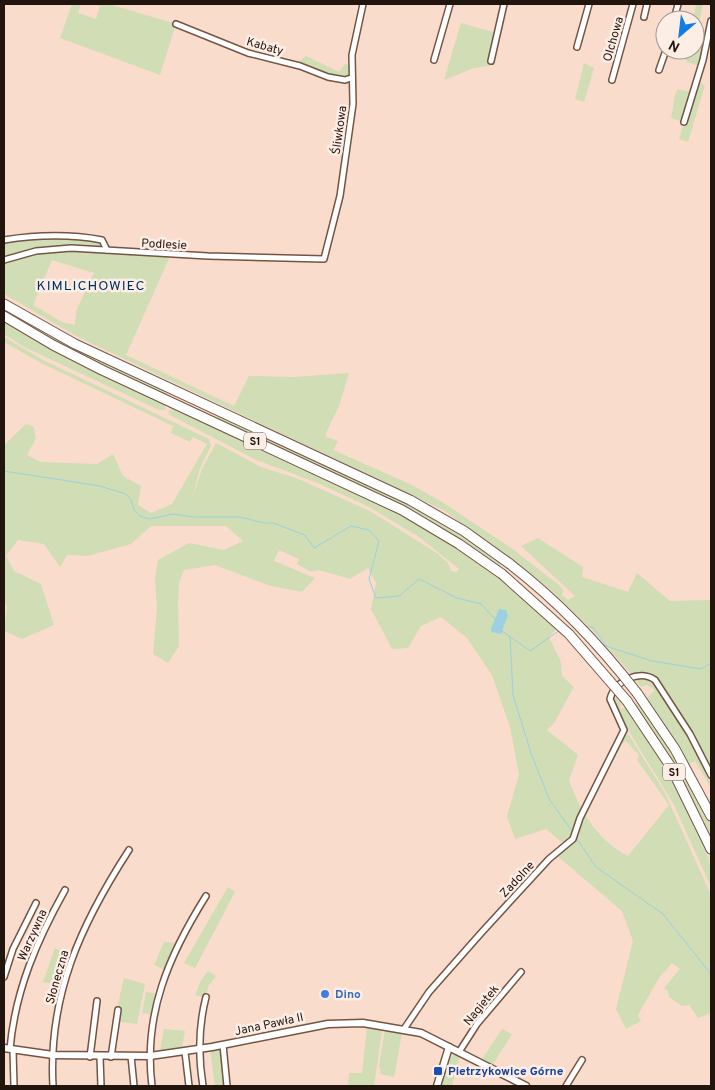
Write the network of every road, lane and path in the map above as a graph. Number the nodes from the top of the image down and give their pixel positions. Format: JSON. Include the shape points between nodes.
{"nodes":[{"id":1,"x":363,"y":4,"type":"edge"},
{"id":2,"x":450,"y":4,"type":"edge"},
{"id":3,"x":504,"y":4,"type":"edge"},
{"id":4,"x":588,"y":4,"type":"edge"},
{"id":5,"x":633,"y":4,"type":"edge"},
{"id":6,"x":647,"y":4,"type":"edge"},
{"id":7,"x":644,"y":17,"type":"dead end"},
{"id":8,"x":711,"y":21,"type":"edge"},
{"id":9,"x":176,"y":24,"type":"dead end"},
{"id":10,"x":577,"y":47,"type":"dead end"},
{"id":11,"x":434,"y":60,"type":"dead end"},
{"id":12,"x":662,"y":60,"type":"edge"},
{"id":13,"x":491,"y":61,"type":"dead end"},
{"id":14,"x":659,"y":70,"type":"dead end"},
{"id":15,"x":351,"y":78,"type":"junction"},
{"id":16,"x":612,"y":80,"type":"dead end"},
{"id":17,"x":684,"y":122,"type":"dead end"},
{"id":18,"x":4,"y":240,"type":"edge"},
{"id":19,"x":107,"y":250,"type":"junction"},
{"id":20,"x":324,"y":259,"type":"joint"},
{"id":21,"x":4,"y":260,"type":"edge"},
{"id":22,"x":4,"y":304,"type":"edge"},
{"id":23,"x":4,"y":316,"type":"edge"},
{"id":24,"x":711,"y":774,"type":"edge"},
{"id":25,"x":711,"y":816,"type":"edge"},
{"id":26,"x":711,"y":849,"type":"edge"},
{"id":27,"x":129,"y":850,"type":"dead end"},
{"id":28,"x":65,"y":890,"type":"dead end"},
{"id":29,"x":206,"y":896,"type":"dead end"},
{"id":30,"x":36,"y":904,"type":"dead end"},
{"id":31,"x":521,"y":972,"type":"dead end"},
{"id":32,"x":4,"y":977,"type":"edge"},
{"id":33,"x":206,"y":998,"type":"dead end"},
{"id":34,"x":98,"y":1001,"type":"dead end"},
{"id":35,"x":118,"y":1010,"type":"dead end"},
{"id":36,"x":404,"y":1029,"type":"junction"},
{"id":37,"x":224,"y":1045,"type":"junction"},
{"id":38,"x":449,"y":1047,"type":"junction"},
{"id":39,"x":9,"y":1049,"type":"edge"},
{"id":40,"x":198,"y":1050,"type":"junction"},
{"id":41,"x":185,"y":1052,"type":"junction"},
{"id":42,"x":459,"y":1052,"type":"junction"},
{"id":43,"x":53,"y":1055,"type":"junction"},
{"id":44,"x":131,"y":1056,"type":"junction"},
{"id":45,"x":150,"y":1056,"type":"junction"},
{"id":46,"x":90,"y":1057,"type":"junction"},
{"id":47,"x":100,"y":1057,"type":"junction"},
{"id":48,"x":111,"y":1057,"type":"junction"},
{"id":49,"x":582,"y":1060,"type":"dead end"},
{"id":50,"x":14,"y":1086,"type":"edge"},
{"id":51,"x":53,"y":1086,"type":"edge"},
{"id":52,"x":101,"y":1086,"type":"edge"},
{"id":53,"x":134,"y":1086,"type":"edge"},
{"id":54,"x":152,"y":1086,"type":"edge"},
{"id":55,"x":189,"y":1086,"type":"edge"},
{"id":56,"x":202,"y":1086,"type":"edge"},
{"id":57,"x":227,"y":1086,"type":"edge"},
{"id":58,"x":437,"y":1086,"type":"edge"},
{"id":59,"x":526,"y":1086,"type":"edge"},
{"id":60,"x":566,"y":1086,"type":"edge"}],
"edges":[{"from":1,"to":15,"type":"street","name":"Śliwkowa","via":[[352,54]]},
{"from":2,"to":11,"type":"street"},
{"from":3,"to":13,"type":"street"},
{"from":4,"to":10,"type":"street"},
{"from":5,"to":16,"type":"street","name":"Olchowa"},
{"from":6,"to":7,"type":"street"},
{"from":8,"to":17,"type":"street"},
{"from":9,"to":15,"type":"street","name":"Kabaty","via":[[248,53],[328,77]]},
{"from":12,"to":14,"type":"street"},
{"from":15,"to":20,"type":"street","name":"Śliwkowa","via":[[353,104],[340,196]]},
{"from":18,"to":19,"type":"street","via":[[29,236],[78,237],[102,240]]},
{"from":19,"to":20,"type":"street","name":"Podlesie"},
{"from":19,"to":21,"type":"street","name":"Podlesie","via":[[48,249]]},
{"from":22,"to":25,"type":"highway","number":"S1","bridge":true,"via":[[75,344],[404,497],[451,523],[510,564],[584,631],[637,693],[676,749]]},
{"from":23,"to":26,"type":"highway","number":"S1","bridge":true,"via":[[102,370],[402,510],[502,574],[569,634],[627,701],[671,767]]},
{"from":24,"to":36,"type":"street","name":"Zadolne","via":[[658,683],[641,675],[624,682],[611,695],[612,707],[624,730],[580,818],[573,839],[549,859],[482,932],[429,992]]},
{"from":27,"to":43,"type":"street","name":"Słoneczna","via":[[94,907],[64,980]]},
{"from":28,"to":39,"type":"street","name":"Warzywna","via":[[29,962]]},
{"from":29,"to":45,"type":"street","via":[[167,968],[155,1014]]},
{"from":30,"to":32,"type":"street"},
{"from":31,"to":42,"type":"street","name":"Nagietek","via":[[477,1024]]},
{"from":33,"to":40,"type":"street"},
{"from":34,"to":46,"type":"street"},
{"from":35,"to":48,"type":"street"},
{"from":36,"to":37,"type":"street","name":"Jana Pawła II","via":[[363,1023],[329,1024]]},
{"from":36,"to":38,"type":"street","name":"Jana Pawła II","via":[[421,1033]]},
{"from":37,"to":40,"type":"street","name":"Jana Pawła II"},
{"from":37,"to":57,"type":"street"},
{"from":38,"to":42,"type":"street","name":"Jana Pawła II"},
{"from":38,"to":58,"type":"street"},
{"from":39,"to":43,"type":"street","name":"Jana Pawła II"},
{"from":39,"to":50,"type":"street","name":"Warzywna"},
{"from":40,"to":41,"type":"street","name":"Jana Pawła II"},
{"from":40,"to":56,"type":"street"},
{"from":41,"to":45,"type":"street","name":"Jana Pawła II"},
{"from":41,"to":55,"type":"street"},
{"from":42,"to":59,"type":"street","name":"Jana Pawła II"},
{"from":43,"to":46,"type":"street","name":"Jana Pawła II"},
{"from":43,"to":51,"type":"street","name":"Słoneczna"},
{"from":44,"to":45,"type":"street","name":"Jana Pawła II"},
{"from":44,"to":48,"type":"street","name":"Jana Pawła II"},
{"from":44,"to":53,"type":"street"},
{"from":45,"to":54,"type":"street"},
{"from":46,"to":47,"type":"street","name":"Jana Pawła II"},
{"from":47,"to":48,"type":"street","name":"Jana Pawła II"},
{"from":47,"to":52,"type":"street"},
{"from":49,"to":60,"type":"street"}]}
